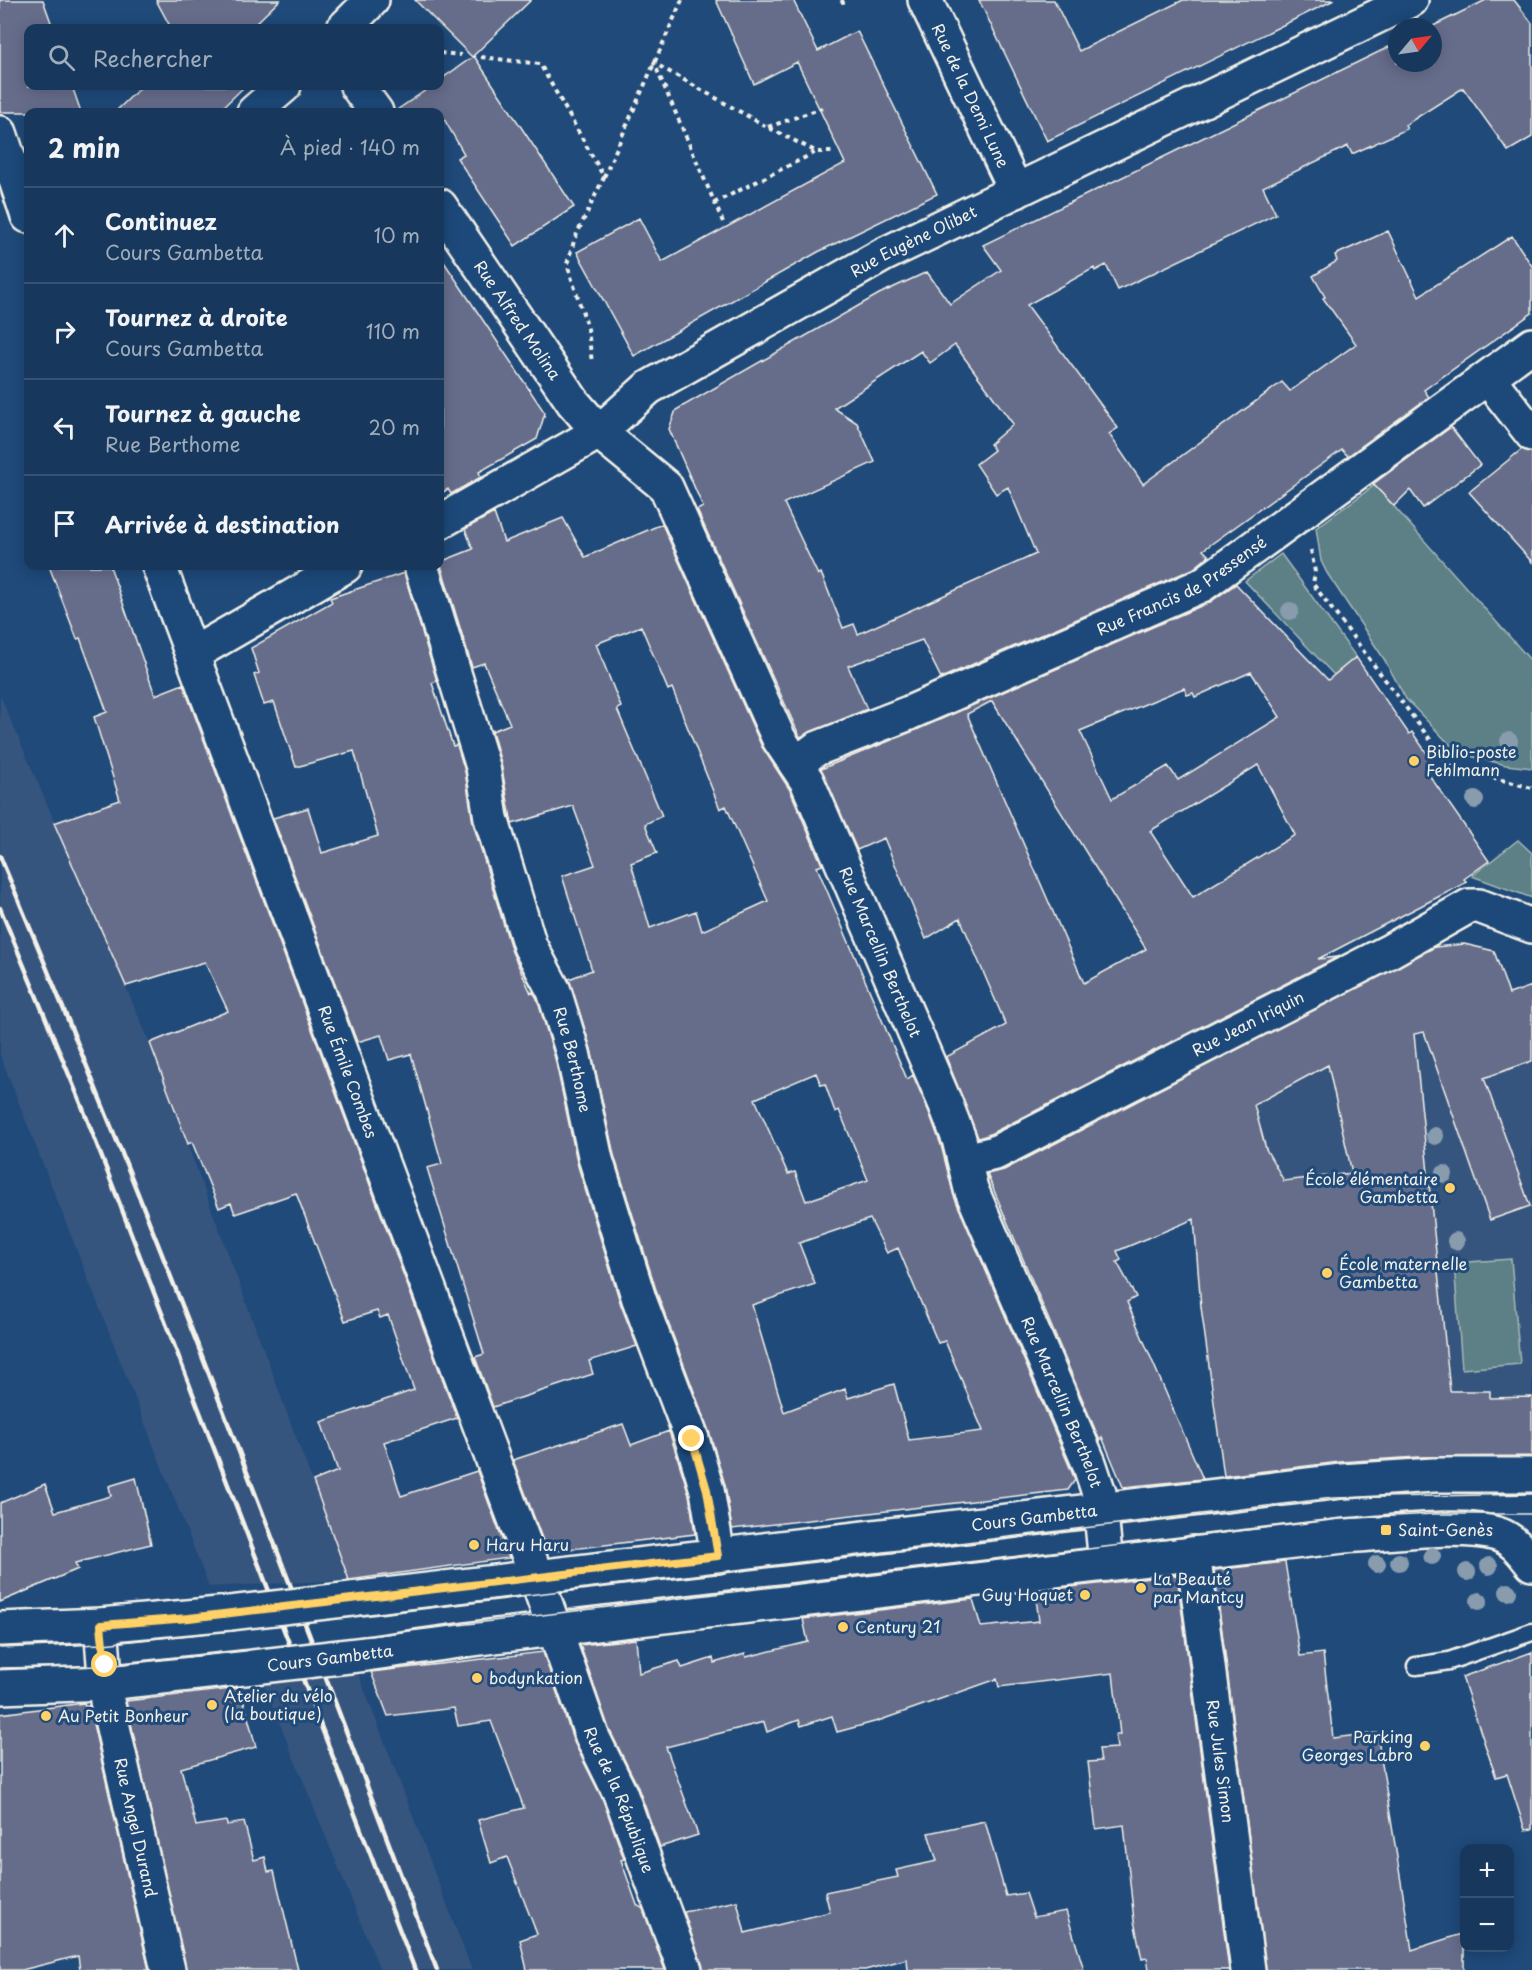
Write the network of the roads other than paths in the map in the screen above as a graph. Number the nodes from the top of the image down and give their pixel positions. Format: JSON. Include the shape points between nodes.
{"nodes":[{"id":1,"x":372,"y":0,"type":"edge"},
{"id":2,"x":925,"y":0,"type":"edge"},
{"id":3,"x":1395,"y":4,"type":"edge"},
{"id":4,"x":348,"y":24,"type":"edge"},
{"id":5,"x":279,"y":90,"type":"edge"},
{"id":6,"x":360,"y":90,"type":"edge"},
{"id":7,"x":259,"y":108,"type":"edge"},
{"id":8,"x":373,"y":108,"type":"edge"},
{"id":9,"x":0,"y":133,"type":"edge"},
{"id":10,"x":1016,"y":191,"type":"junction"},
{"id":11,"x":24,"y":204,"type":"edge"},
{"id":12,"x":444,"y":212,"type":"edge"},
{"id":13,"x":1532,"y":345,"type":"edge"},
{"id":14,"x":1488,"y":378,"type":"junction"},
{"id":15,"x":599,"y":432,"type":"junction"},
{"id":16,"x":1532,"y":434,"type":"edge"},
{"id":17,"x":444,"y":520,"type":"edge"},
{"id":18,"x":161,"y":570,"type":"edge"},
{"id":19,"x":338,"y":570,"type":"edge"},
{"id":20,"x":422,"y":570,"type":"edge"},
{"id":21,"x":193,"y":654,"type":"junction"},
{"id":22,"x":795,"y":764,"type":"junction"},
{"id":23,"x":1532,"y":926,"type":"edge"},
{"id":24,"x":964,"y":1160,"type":"junction"},
{"id":25,"x":1532,"y":1475,"type":"edge"},
{"id":26,"x":1100,"y":1510,"type":"junction"},
{"id":27,"x":1193,"y":1553,"type":"junction"},
{"id":28,"x":1524,"y":1554,"type":"edge"},
{"id":29,"x":718,"y":1556,"type":"junction"},
{"id":30,"x":1106,"y":1564,"type":"junction"},
{"id":31,"x":537,"y":1578,"type":"junction"},
{"id":32,"x":101,"y":1625,"type":"junction"},
{"id":33,"x":0,"y":1629,"type":"edge"},
{"id":34,"x":554,"y":1629,"type":"junction"},
{"id":35,"x":1532,"y":1632,"type":"edge"},
{"id":36,"x":1416,"y":1666,"type":"dead end"},
{"id":37,"x":106,"y":1683,"type":"junction"},
{"id":38,"x":0,"y":1687,"type":"edge"},
{"id":39,"x":168,"y":1970,"type":"edge"},
{"id":40,"x":685,"y":1970,"type":"edge"},
{"id":41,"x":1248,"y":1970,"type":"edge"}],
"edges":[{"from":1,"to":4,"type":"street"},
{"from":2,"to":10,"type":"street","name":"Rue de la Demi Lune"},
{"from":3,"to":10,"type":"street","name":"Rue Eugène Olibet"},
{"from":5,"to":7,"type":"street"},
{"from":6,"to":8,"type":"street"},
{"from":9,"to":11,"type":"street"},
{"from":10,"to":15,"type":"street","name":"Rue Eugène Olibet","via":[[883,255],[648,388]]},
{"from":12,"to":15,"type":"street","name":"Rue Alfred Molina","via":[[573,402]]},
{"from":13,"to":14,"type":"street","name":"Rue Francis de Pressensé"},
{"from":14,"to":16,"type":"street"},
{"from":14,"to":22,"type":"street","name":"Rue Francis de Pressensé","via":[[1202,585],[909,713],[816,749]]},
{"from":15,"to":17,"type":"street","name":"Rue Eugène Olibet"},
{"from":15,"to":22,"type":"street","name":"Rue Marcellin Berthelot","via":[[666,487],[779,739]]},
{"from":18,"to":21,"type":"street","name":"Rue Émile Combes"},
{"from":19,"to":21,"type":"street"},
{"from":20,"to":29,"type":"street","name":"Rue Berthome","via":[[483,767],[491,818],[530,946],[554,990],[567,1032],[596,1160],[639,1299],[692,1439],[707,1490]]},
{"from":21,"to":31,"type":"street","name":"Rue Émile Combes"},
{"from":22,"to":24,"type":"street","name":"Rue Marcellin Berthelot","via":[[807,781],[923,1051]]},
{"from":23,"to":24,"type":"street","name":"Rue Jean Iriquin","via":[[1479,906],[1469,906],[1388,952],[995,1153]]},
{"from":24,"to":26,"type":"street","name":"Rue Marcellin Berthelot","via":[[971,1189],[1089,1463]]},
{"from":25,"to":26,"type":"street","name":"Cours Gambetta","via":[[1434,1475],[1342,1481]]},
{"from":26,"to":29,"type":"street","name":"Cours Gambetta"},
{"from":26,"to":30,"type":"street","name":"Rue Marcellin Berthelot"},
{"from":27,"to":28,"type":"street","name":"Cours Gambetta","via":[[1344,1536],[1434,1531],[1498,1534]]},
{"from":27,"to":30,"type":"street","name":"Cours Gambetta"},
{"from":27,"to":41,"type":"street","name":"Rue Jules Simon"},
{"from":29,"to":31,"type":"street","name":"Cours Gambetta"},
{"from":30,"to":34,"type":"street","name":"Cours Gambetta"},
{"from":31,"to":32,"type":"street","name":"Cours Gambetta","bridge":true},
{"from":31,"to":34,"type":"street"},
{"from":32,"to":33,"type":"street","name":"Cours Gambetta"},
{"from":32,"to":37,"type":"street"},
{"from":34,"to":37,"type":"street","name":"Cours Gambetta","bridge":true},
{"from":34,"to":40,"type":"street","name":"Rue de la République"},
{"from":35,"to":36,"type":"lane","via":[[1449,1661]]},
{"from":37,"to":38,"type":"street","name":"Cours Gambetta"},
{"from":37,"to":39,"type":"street","name":"Rue Angel Durand"}]}
